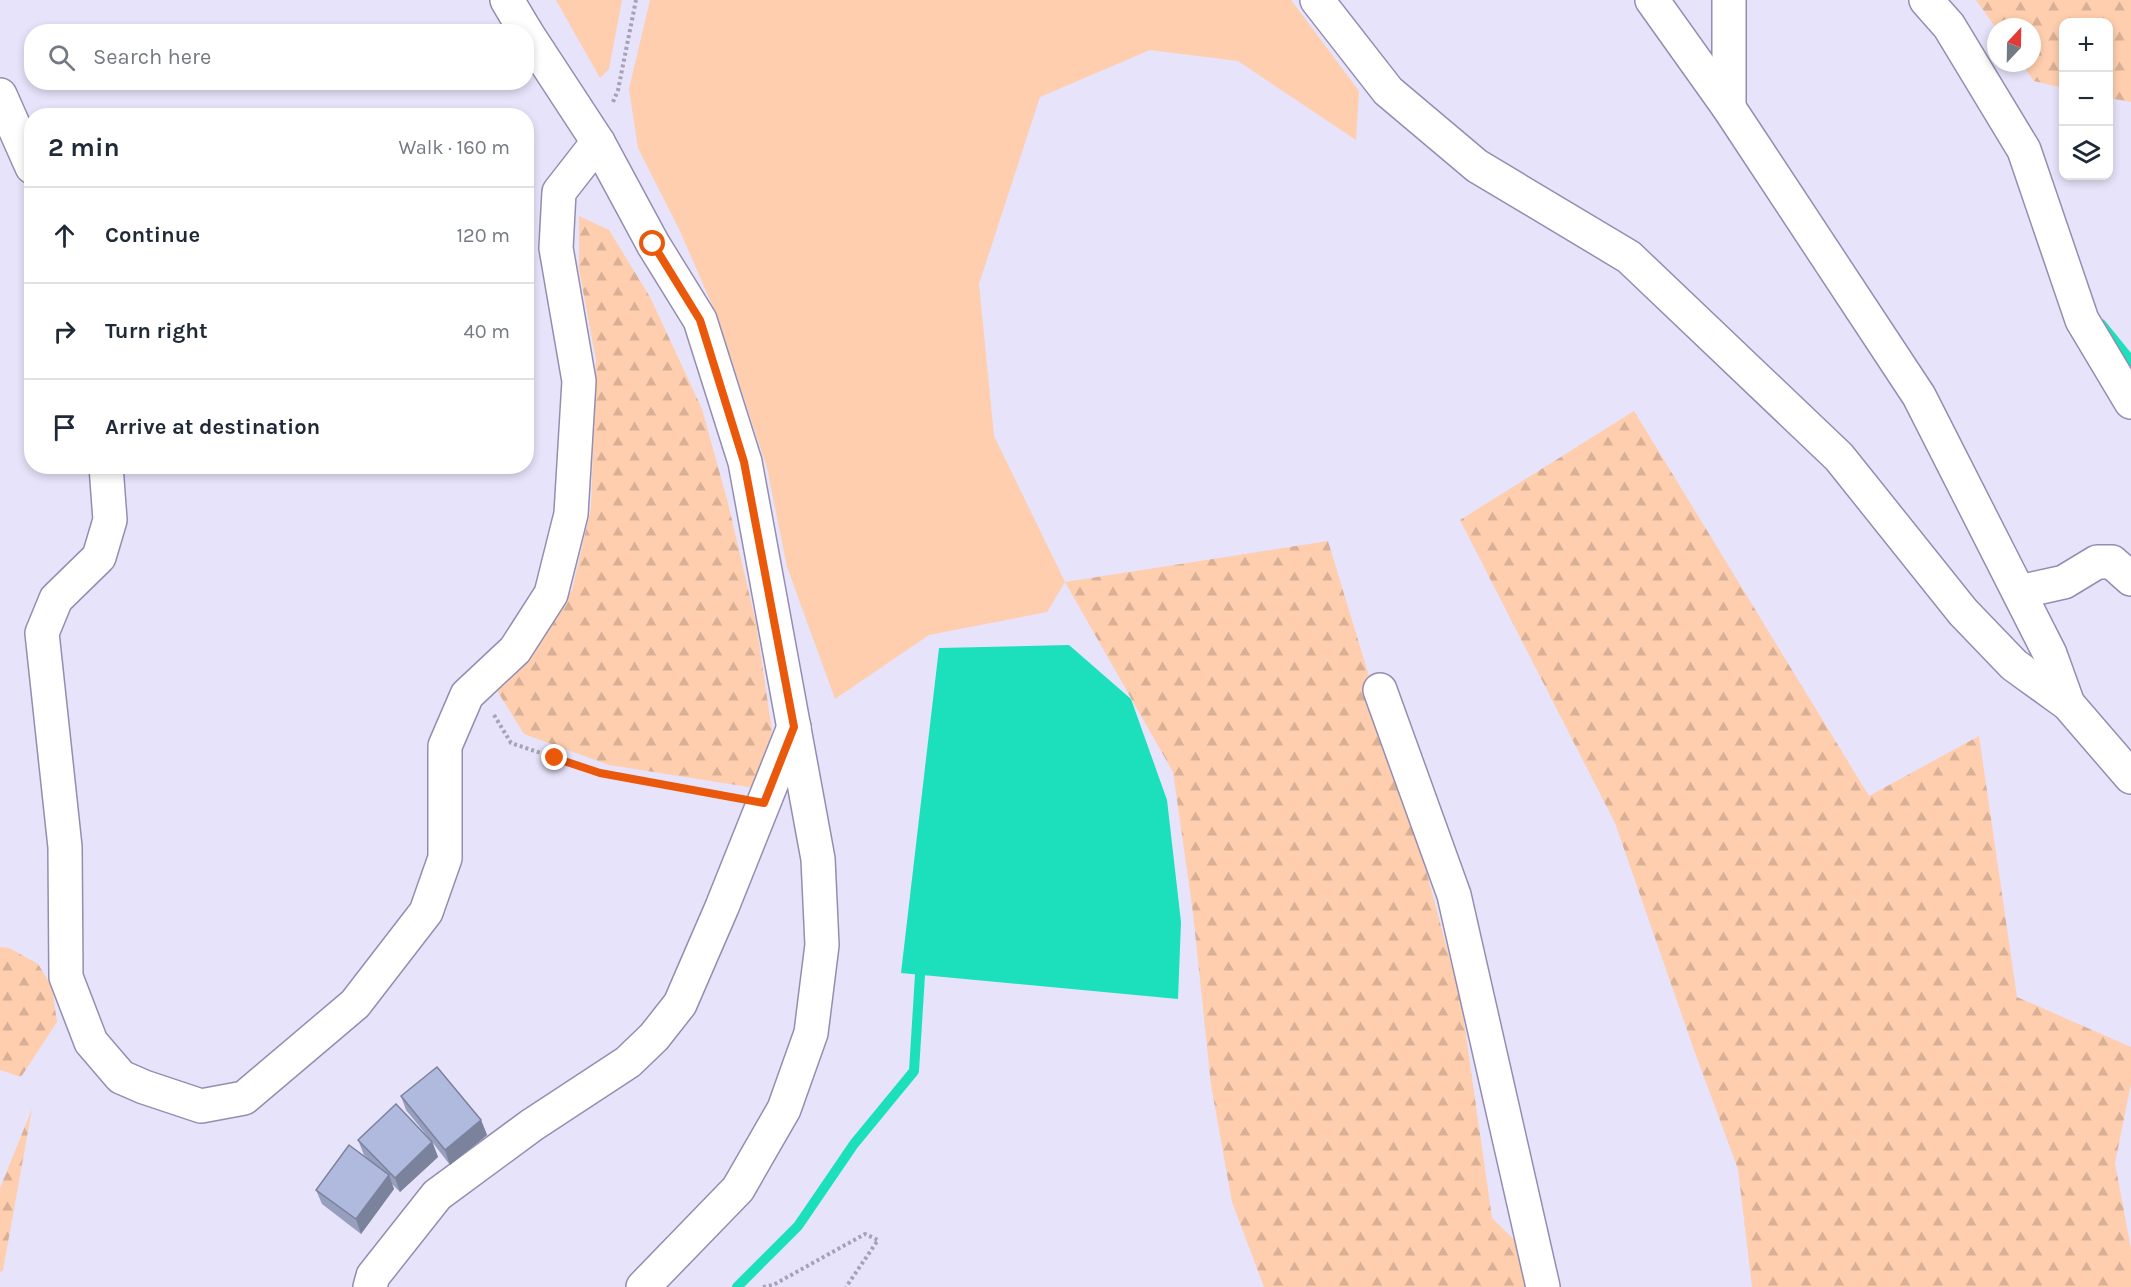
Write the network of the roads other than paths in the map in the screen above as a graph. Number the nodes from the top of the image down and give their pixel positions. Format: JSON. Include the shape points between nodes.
{"nodes":[{"id":1,"x":507,"y":0,"type":"edge"},
{"id":2,"x":1317,"y":0,"type":"edge"},
{"id":3,"x":1652,"y":0,"type":"edge"},
{"id":4,"x":1729,"y":0,"type":"edge"},
{"id":5,"x":1926,"y":0,"type":"edge"},
{"id":6,"x":521,"y":24,"type":"edge"},
{"id":7,"x":534,"y":44,"type":"edge"},
{"id":8,"x":0,"y":95,"type":"edge"},
{"id":9,"x":1729,"y":108,"type":"junction"},
{"id":10,"x":598,"y":142,"type":"junction"},
{"id":11,"x":24,"y":149,"type":"edge"},
{"id":12,"x":2131,"y":402,"type":"edge"},
{"id":13,"x":107,"y":474,"type":"edge"},
{"id":14,"x":2131,"y":579,"type":"edge"},
{"id":15,"x":2019,"y":591,"type":"junction"},
{"id":16,"x":1380,"y":690,"type":"dead end"},
{"id":17,"x":2068,"y":704,"type":"junction"},
{"id":18,"x":794,"y":727,"type":"junction"},
{"id":19,"x":2131,"y":777,"type":"edge"},
{"id":20,"x":370,"y":1287,"type":"edge"},
{"id":21,"x":643,"y":1287,"type":"edge"},
{"id":22,"x":1543,"y":1287,"type":"edge"}],
"edges":[{"from":1,"to":6,"type":"street"},
{"from":2,"to":17,"type":"street","via":[[1388,91],[1477,166],[1629,257],[1839,457],[1964,612],[2014,665]]},
{"from":3,"to":9,"type":"street"},
{"from":4,"to":9,"type":"street"},
{"from":5,"to":12,"type":"street","via":[[1949,26],[2024,150],[2082,320]]},
{"from":7,"to":10,"type":"street"},
{"from":8,"to":11,"type":"street"},
{"from":9,"to":15,"type":"street","via":[[1919,396]]},
{"from":10,"to":13,"type":"street","via":[[559,192],[556,248],[579,381],[572,514],[551,594],[515,650],[467,695],[445,746],[445,858],[426,912],[355,1004],[244,1098],[201,1106],[121,1077],[91,1042],[66,977],[65,847],[42,633],[56,599],[99,557],[110,520]]},
{"from":10,"to":18,"type":"street","via":[[700,320],[744,462]]},
{"from":14,"to":15,"type":"street","via":[[2112,562],[2097,562],[2064,582]]},
{"from":15,"to":17,"type":"street","via":[[2050,654]]},
{"from":16,"to":22,"type":"street","via":[[1454,895]]},
{"from":17,"to":19,"type":"street"},
{"from":18,"to":20,"type":"street","via":[[680,1004],[628,1062],[532,1125],[437,1195],[373,1276]]},
{"from":18,"to":21,"type":"street","via":[[818,859],[822,945],[811,1033],[784,1109],[738,1189]]}]}
